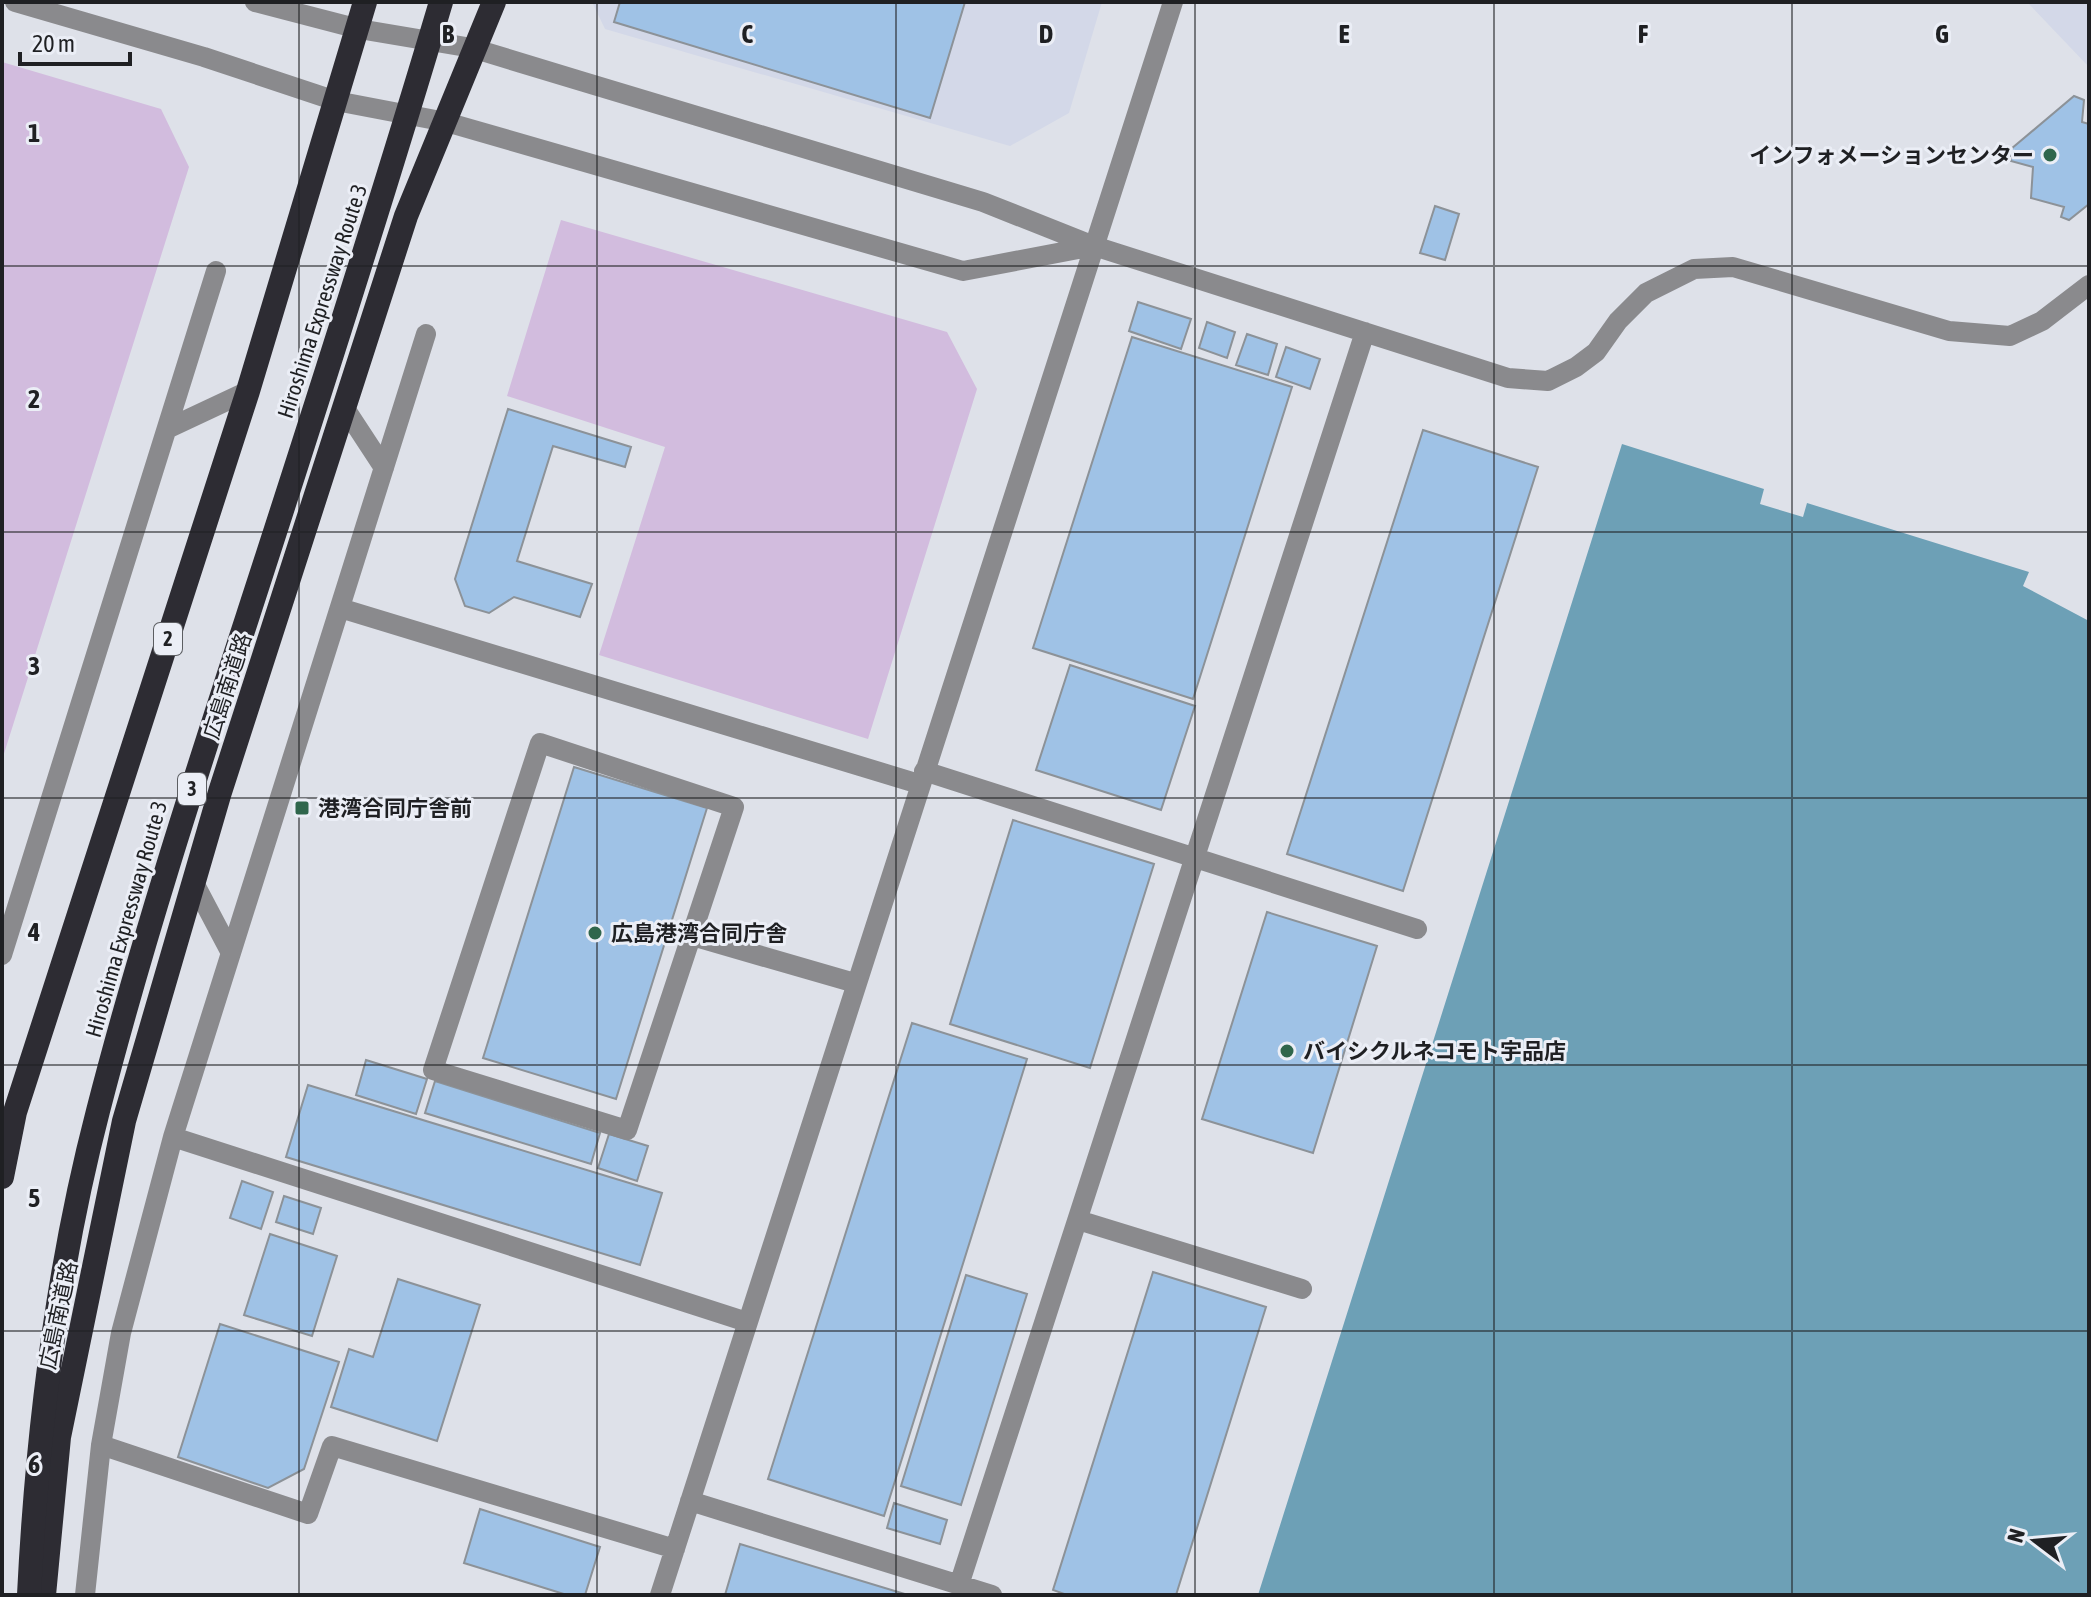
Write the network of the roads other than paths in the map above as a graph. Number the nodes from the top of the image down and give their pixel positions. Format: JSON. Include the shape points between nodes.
{"nodes":[{"id":1,"x":15,"y":2,"type":"edge"},
{"id":2,"x":255,"y":2,"type":"edge"},
{"id":3,"x":365,"y":2,"type":"edge"},
{"id":4,"x":441,"y":2,"type":"edge"},
{"id":5,"x":494,"y":2,"type":"edge"},
{"id":6,"x":1173,"y":2,"type":"edge"},
{"id":7,"x":359,"y":29,"type":"junction"},
{"id":8,"x":472,"y":48,"type":"junction"},
{"id":9,"x":336,"y":101,"type":"junction"},
{"id":10,"x":446,"y":122,"type":"junction"},
{"id":11,"x":1094,"y":246,"type":"junction"},
{"id":12,"x":216,"y":271,"type":"dead end"},
{"id":13,"x":2089,"y":285,"type":"edge"},
{"id":14,"x":1365,"y":332,"type":"junction"},
{"id":15,"x":426,"y":334,"type":"dead end"},
{"id":16,"x":248,"y":391,"type":"junction"},
{"id":17,"x":344,"y":407,"type":"junction"},
{"id":18,"x":167,"y":429,"type":"junction"},
{"id":19,"x":384,"y":468,"type":"junction"},
{"id":20,"x":340,"y":608,"type":"junction"},
{"id":21,"x":921,"y":778,"type":"junction"},
{"id":22,"x":1195,"y":858,"type":"junction"},
{"id":23,"x":193,"y":881,"type":"junction"},
{"id":24,"x":1417,"y":929,"type":"dead end"},
{"id":25,"x":692,"y":936,"type":"junction"},
{"id":26,"x":231,"y":953,"type":"junction"},
{"id":27,"x":2,"y":955,"type":"edge"},
{"id":28,"x":855,"y":983,"type":"junction"},
{"id":29,"x":173,"y":1137,"type":"junction"},
{"id":30,"x":2,"y":1177,"type":"edge"},
{"id":31,"x":1078,"y":1220,"type":"junction"},
{"id":32,"x":1302,"y":1289,"type":"dead end"},
{"id":33,"x":747,"y":1322,"type":"junction"},
{"id":34,"x":101,"y":1445,"type":"junction"},
{"id":35,"x":690,"y":1501,"type":"junction"},
{"id":36,"x":675,"y":1549,"type":"junction"},
{"id":37,"x":959,"y":1585,"type":"junction"},
{"id":38,"x":29,"y":1595,"type":"edge"},
{"id":39,"x":44,"y":1595,"type":"edge"},
{"id":40,"x":85,"y":1595,"type":"edge"},
{"id":41,"x":660,"y":1595,"type":"edge"},
{"id":42,"x":992,"y":1595,"type":"edge"}],
"edges":[{"from":1,"to":9,"type":"street"},
{"from":2,"to":7,"type":"street"},
{"from":3,"to":7,"type":"highway","number":"2"},
{"from":4,"to":38,"type":"highway","name":"Hiroshima Expressway Route 3","number":"3","bridge":true,"via":[[370,242],[157,897],[96,1116],[57,1315]]},
{"from":5,"to":8,"type":"highway","name":"広島南道路"},
{"from":6,"to":11,"type":"street"},
{"from":7,"to":8,"type":"street"},
{"from":7,"to":9,"type":"highway","number":"2"},
{"from":8,"to":10,"type":"highway","name":"広島南道路"},
{"from":8,"to":11,"type":"street","via":[[983,202]]},
{"from":9,"to":10,"type":"street"},
{"from":9,"to":16,"type":"highway","number":"2"},
{"from":10,"to":11,"type":"street","via":[[963,271]]},
{"from":10,"to":17,"type":"highway","name":"広島南道路","via":[[406,216]]},
{"from":11,"to":14,"type":"street"},
{"from":11,"to":21,"type":"street"},
{"from":12,"to":18,"type":"street"},
{"from":13,"to":14,"type":"street","via":[[2042,321],[2010,336],[1949,331],[1733,267],[1694,269],[1646,293],[1596,352],[1548,381],[1508,378]]},
{"from":14,"to":22,"type":"street"},
{"from":15,"to":19,"type":"street"},
{"from":16,"to":18,"type":"street"},
{"from":16,"to":30,"type":"highway","number":"2","via":[[15,1112]]},
{"from":17,"to":19,"type":"street"},
{"from":17,"to":23,"type":"highway","name":"広島南道路"},
{"from":18,"to":27,"type":"street"},
{"from":19,"to":20,"type":"street"},
{"from":20,"to":21,"type":"street"},
{"from":20,"to":26,"type":"street"},
{"from":21,"to":22,"type":"street"},
{"from":21,"to":28,"type":"street"},
{"from":22,"to":24,"type":"street"},
{"from":22,"to":31,"type":"street"},
{"from":23,"to":26,"type":"street"},
{"from":23,"to":39,"type":"highway","name":"広島南道路","via":[[124,1121],[59,1437]]},
{"from":25,"to":25,"type":"street","via":[[734,807],[540,743],[433,1070],[627,1130]]},
{"from":25,"to":28,"type":"street"},
{"from":26,"to":29,"type":"street"},
{"from":28,"to":33,"type":"street"},
{"from":29,"to":33,"type":"street"},
{"from":29,"to":34,"type":"street","via":[[121,1333]]},
{"from":31,"to":32,"type":"street"},
{"from":31,"to":37,"type":"street"},
{"from":33,"to":35,"type":"street"},
{"from":34,"to":36,"type":"street","via":[[308,1514],[332,1446]]},
{"from":34,"to":40,"type":"street"},
{"from":35,"to":36,"type":"street"},
{"from":35,"to":37,"type":"street"},
{"from":36,"to":41,"type":"street"},
{"from":37,"to":42,"type":"street"}]}
